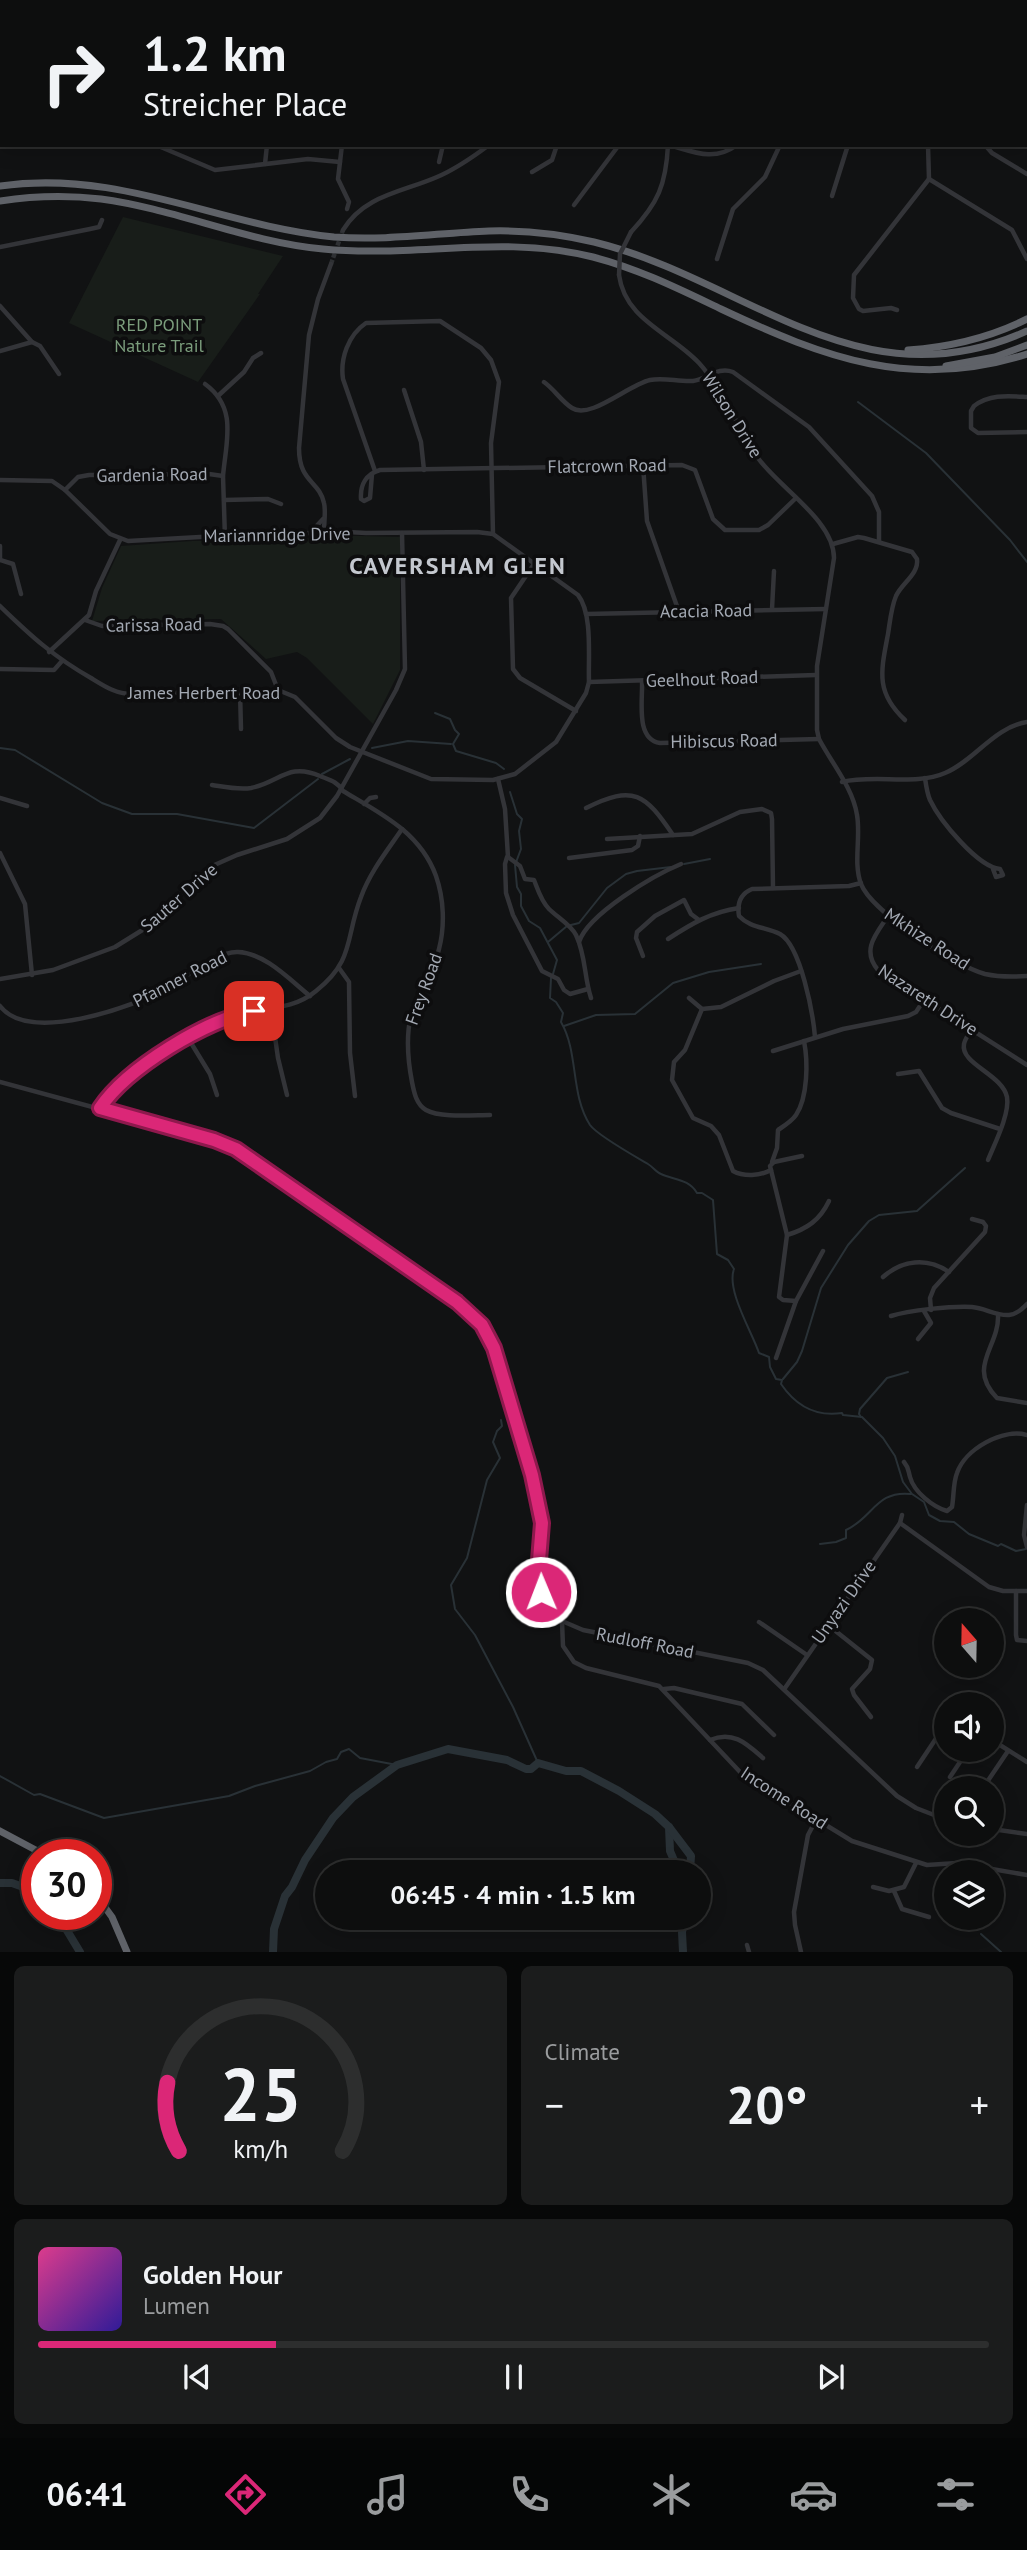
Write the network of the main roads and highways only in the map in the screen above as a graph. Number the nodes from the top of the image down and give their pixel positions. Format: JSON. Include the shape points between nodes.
{"nodes":[{"id":1,"x":0,"y":186,"type":"edge"},
{"id":2,"x":0,"y":201,"type":"edge"},
{"id":3,"x":1027,"y":319,"type":"edge"},
{"id":4,"x":1027,"y":331,"type":"edge"},
{"id":5,"x":1027,"y":345,"type":"edge"},
{"id":6,"x":862,"y":349,"type":"junction"},
{"id":7,"x":1027,"y":354,"type":"edge"},
{"id":8,"x":925,"y":369,"type":"junction"},
{"id":9,"x":0,"y":1832,"type":"edge"},
{"id":10,"x":21,"y":1843,"type":"edge"},
{"id":11,"x":112,"y":1917,"type":"edge"},
{"id":12,"x":127,"y":1951,"type":"edge"}],
"edges":[{"from":1,"to":6,"type":"highway","via":[[102,186],[259,224],[337,237],[511,231],[569,237],[654,262],[803,329]]},
{"from":2,"to":8,"type":"highway","via":[[50,196],[99,199],[268,241],[327,250],[386,252],[508,245],[565,251],[648,274],[837,357],[884,368]]},
{"from":3,"to":6,"type":"highway","via":[[957,344]]},
{"from":4,"to":6,"type":"highway","via":[[991,344],[931,354]]},
{"from":5,"to":8,"type":"highway","via":[[974,362]]},
{"from":7,"to":8,"type":"highway","via":[[970,369]]},
{"from":9,"to":10,"type":"highway"},
{"from":11,"to":12,"type":"highway"}]}
